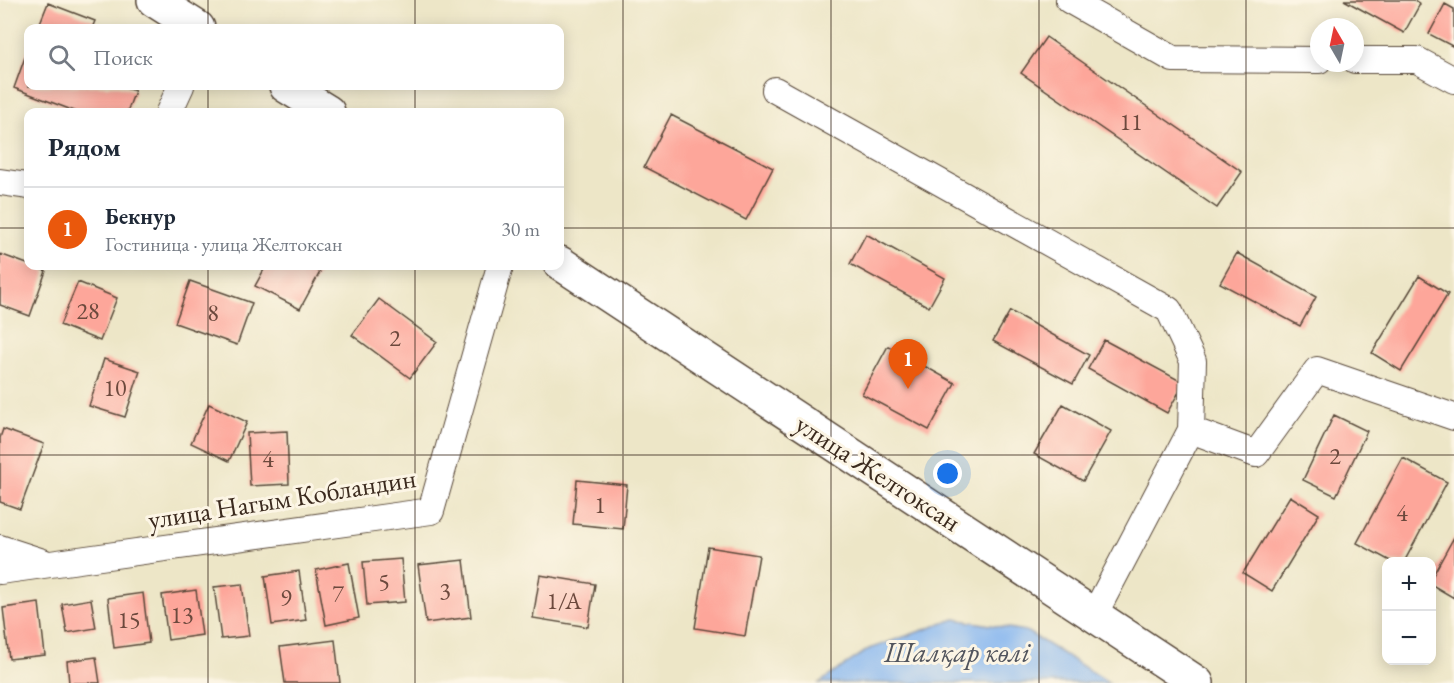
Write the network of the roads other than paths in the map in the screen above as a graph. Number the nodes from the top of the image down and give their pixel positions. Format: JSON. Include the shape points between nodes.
{"nodes":[{"id":1,"x":154,"y":0,"type":"edge"},
{"id":2,"x":1069,"y":0,"type":"edge"},
{"id":3,"x":192,"y":24,"type":"edge"},
{"id":4,"x":1310,"y":60,"type":"edge"},
{"id":5,"x":1364,"y":60,"type":"edge"},
{"id":6,"x":1454,"y":80,"type":"edge"},
{"id":7,"x":179,"y":90,"type":"edge"},
{"id":8,"x":292,"y":90,"type":"edge"},
{"id":9,"x":775,"y":90,"type":"dead end"},
{"id":10,"x":171,"y":108,"type":"edge"},
{"id":11,"x":322,"y":108,"type":"edge"},
{"id":12,"x":0,"y":182,"type":"edge"},
{"id":13,"x":24,"y":185,"type":"edge"},
{"id":14,"x":564,"y":266,"type":"edge"},
{"id":15,"x":499,"y":270,"type":"edge"},
{"id":16,"x":1454,"y":417,"type":"edge"},
{"id":17,"x":1191,"y":430,"type":"junction"},
{"id":18,"x":0,"y":548,"type":"edge"},
{"id":19,"x":49,"y":564,"type":"junction"},
{"id":20,"x":0,"y":571,"type":"edge"},
{"id":21,"x":1094,"y":615,"type":"junction"},
{"id":22,"x":1197,"y":683,"type":"edge"}],
"edges":[{"from":1,"to":3,"type":"main road"},
{"from":2,"to":4,"type":"street","via":[[1173,59]]},
{"from":5,"to":6,"type":"street","via":[[1417,60]]},
{"from":7,"to":10,"type":"street"},
{"from":8,"to":11,"type":"main road"},
{"from":9,"to":17,"type":"street","via":[[1169,310],[1193,361]]},
{"from":12,"to":13,"type":"street"},
{"from":14,"to":21,"type":"main road","name":"улица Желтоксан"},
{"from":15,"to":19,"type":"street","name":"улица Нагым Кобландин","via":[[431,511]]},
{"from":16,"to":17,"type":"street","via":[[1317,370],[1256,454]]},
{"from":17,"to":21,"type":"street"},
{"from":18,"to":19,"type":"street"},
{"from":19,"to":20,"type":"street","name":"улица Нагым Кобландин"},
{"from":21,"to":22,"type":"main road","name":"улица Желтоксан"}]}
